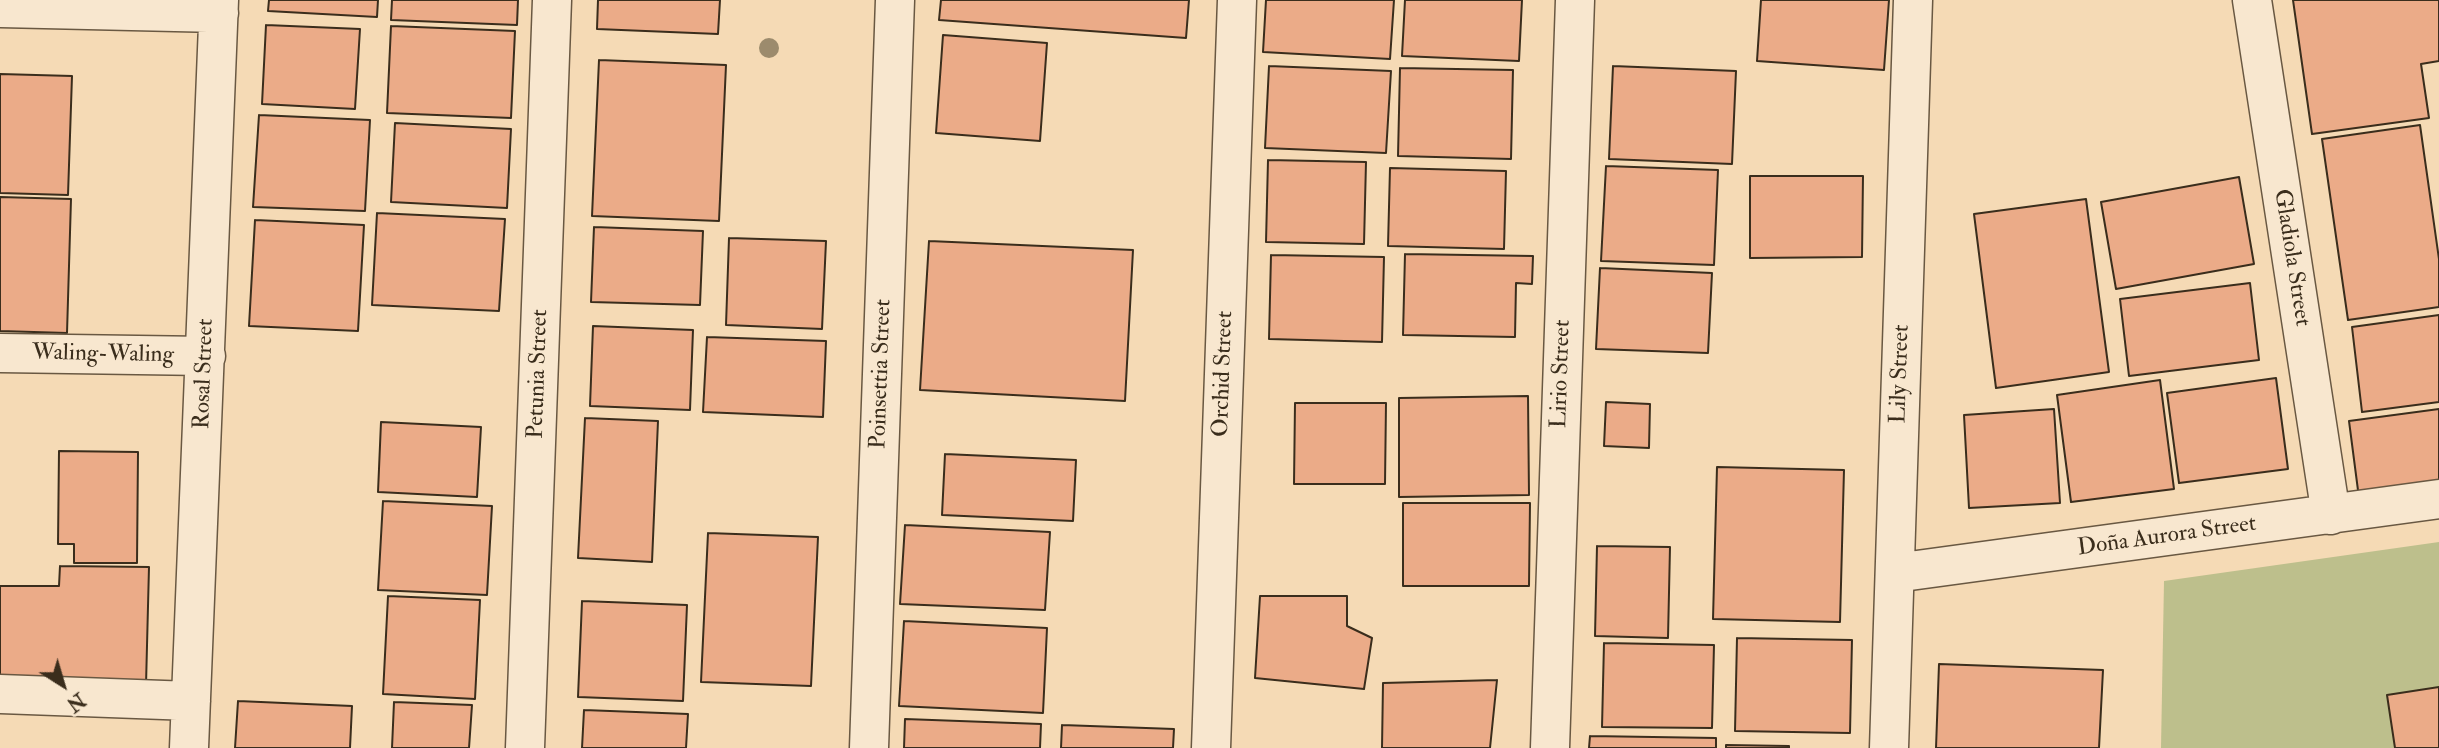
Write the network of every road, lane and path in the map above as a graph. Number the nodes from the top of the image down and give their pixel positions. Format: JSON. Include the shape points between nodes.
{"nodes":[{"id":1,"x":552,"y":0,"type":"edge"},
{"id":2,"x":895,"y":0,"type":"edge"},
{"id":3,"x":1237,"y":0,"type":"edge"},
{"id":4,"x":1575,"y":0,"type":"edge"},
{"id":5,"x":1913,"y":0,"type":"edge"},
{"id":6,"x":2252,"y":0,"type":"edge"},
{"id":7,"x":219,"y":6,"type":"edge"},
{"id":8,"x":0,"y":8,"type":"edge"},
{"id":9,"x":0,"y":353,"type":"edge"},
{"id":10,"x":206,"y":356,"type":"junction"},
{"id":11,"x":2439,"y":499,"type":"edge"},
{"id":12,"x":2331,"y":515,"type":"junction"},
{"id":13,"x":1895,"y":573,"type":"junction"},
{"id":14,"x":0,"y":694,"type":"edge"},
{"id":15,"x":191,"y":701,"type":"junction"},
{"id":16,"x":189,"y":748,"type":"edge"},
{"id":17,"x":525,"y":748,"type":"edge"},
{"id":18,"x":869,"y":748,"type":"edge"},
{"id":19,"x":1211,"y":748,"type":"edge"},
{"id":20,"x":1550,"y":748,"type":"edge"},
{"id":21,"x":1889,"y":748,"type":"edge"}],
"edges":[{"from":1,"to":17,"type":"street","name":"Petunia Street"},
{"from":2,"to":18,"type":"street","name":"Poinsettia Street"},
{"from":3,"to":19,"type":"street","name":"Orchid Street"},
{"from":4,"to":20,"type":"street","name":"Lirio Street"},
{"from":5,"to":13,"type":"street","name":"Lily Street"},
{"from":6,"to":12,"type":"street","name":"Gladiola Street"},
{"from":7,"to":8,"type":"street"},
{"from":7,"to":10,"type":"street","name":"Rosal Street"},
{"from":9,"to":10,"type":"street","name":"Waling-Waling"},
{"from":10,"to":15,"type":"street","name":"Rosal Street"},
{"from":11,"to":12,"type":"street","name":"Doña Aurora Street"},
{"from":12,"to":13,"type":"street","name":"Doña Aurora Street"},
{"from":13,"to":21,"type":"street","name":"Lily Street"},
{"from":14,"to":15,"type":"street"},
{"from":15,"to":16,"type":"street","name":"Rosal Street"}]}
